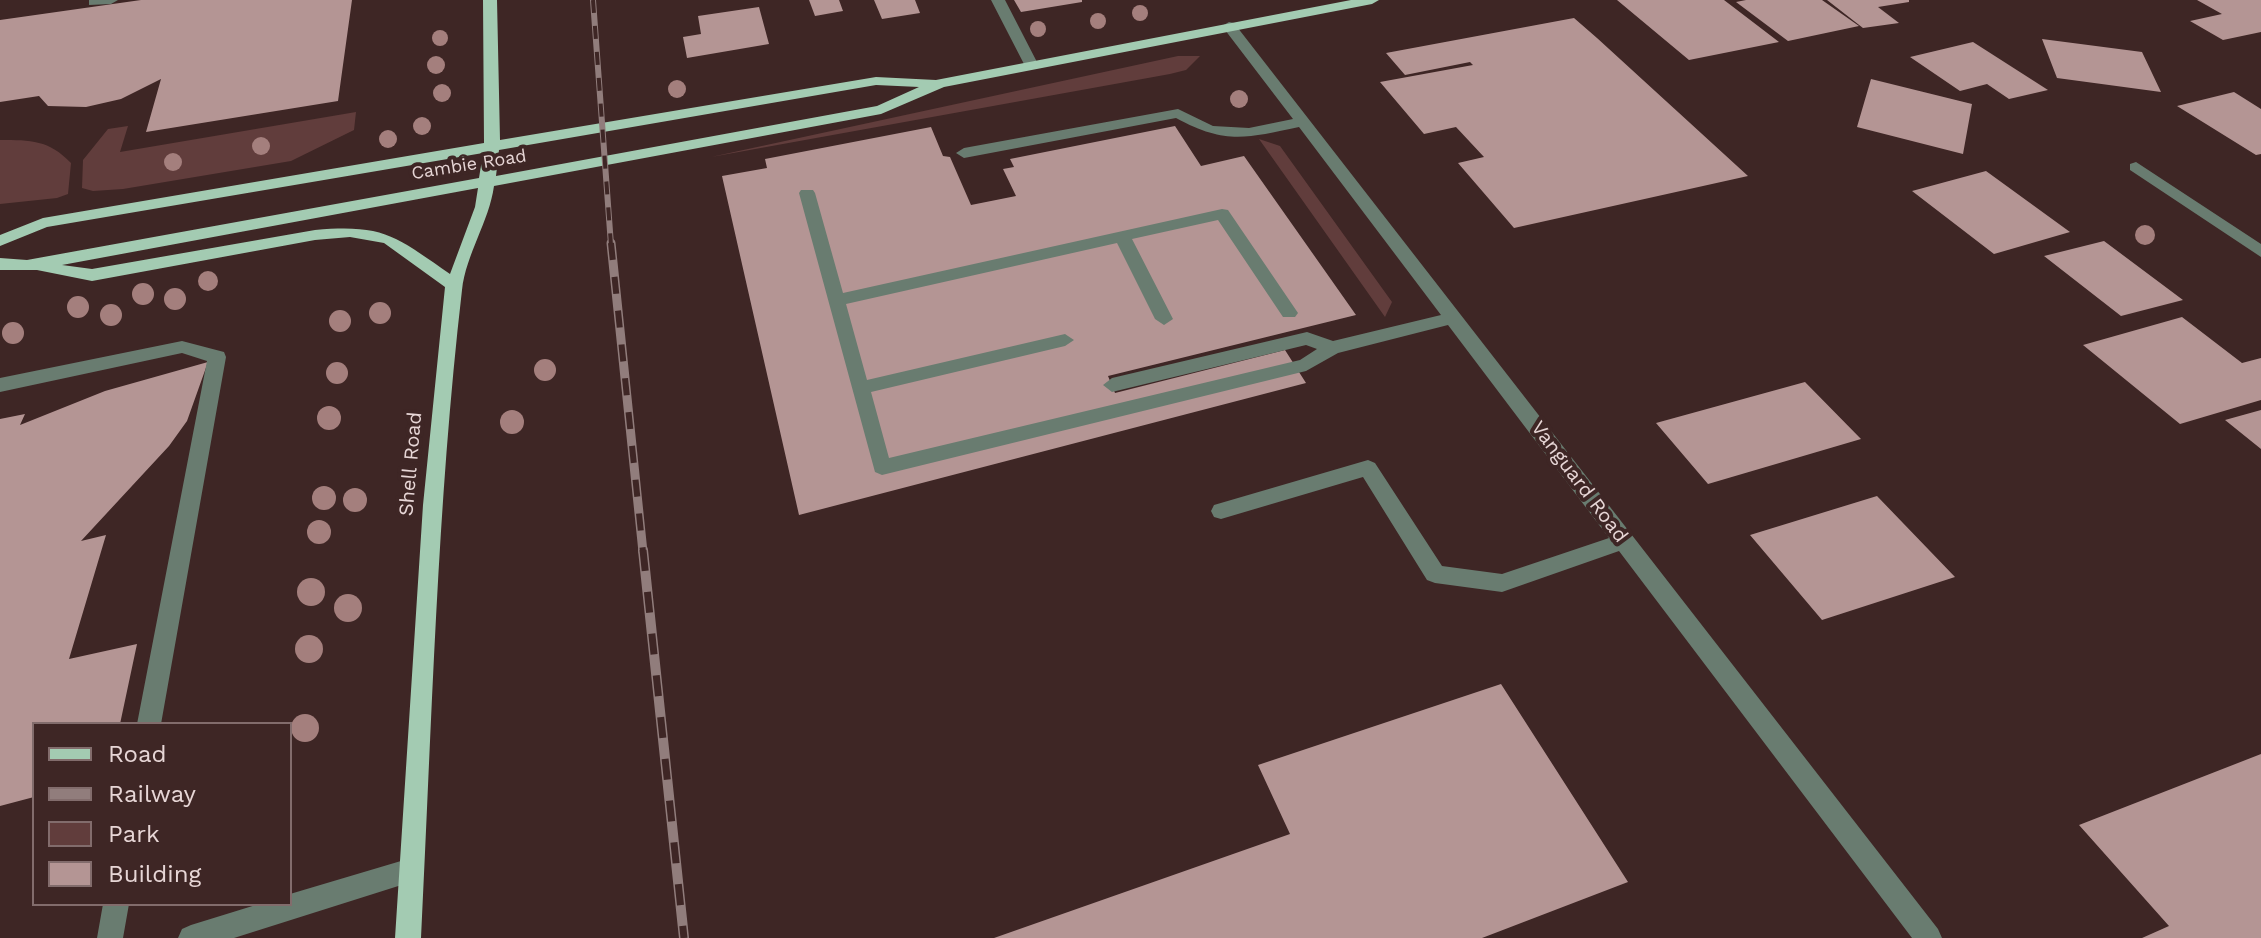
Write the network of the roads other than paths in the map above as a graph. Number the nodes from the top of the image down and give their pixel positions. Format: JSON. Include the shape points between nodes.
{"nodes":[{"id":1,"x":111,"y":0,"type":"edge"},
{"id":2,"x":490,"y":0,"type":"edge"},
{"id":3,"x":998,"y":0,"type":"edge"},
{"id":4,"x":1372,"y":0,"type":"edge"},
{"id":5,"x":94,"y":2,"type":"dead end"},
{"id":6,"x":1229,"y":26,"type":"junction"},
{"id":7,"x":1031,"y":64,"type":"junction"},
{"id":8,"x":940,"y":83,"type":"junction"},
{"id":9,"x":1302,"y":122,"type":"junction"},
{"id":10,"x":492,"y":147,"type":"junction"},
{"id":11,"x":964,"y":153,"type":"dead end"},
{"id":12,"x":2136,"y":167,"type":"dead end"},
{"id":13,"x":489,"y":182,"type":"junction"},
{"id":14,"x":807,"y":193,"type":"dead end"},
{"id":15,"x":1122,"y":237,"type":"junction"},
{"id":16,"x":0,"y":241,"type":"edge"},
{"id":17,"x":2261,"y":252,"type":"edge"},
{"id":18,"x":0,"y":264,"type":"edge"},
{"id":19,"x":27,"y":266,"type":"junction"},
{"id":20,"x":454,"y":285,"type":"junction"},
{"id":21,"x":836,"y":300,"type":"junction"},
{"id":22,"x":1289,"y":313,"type":"dead end"},
{"id":23,"x":1453,"y":318,"type":"junction"},
{"id":24,"x":1164,"y":319,"type":"dead end"},
{"id":25,"x":1065,"y":340,"type":"dead end"},
{"id":26,"x":1332,"y":348,"type":"junction"},
{"id":27,"x":0,"y":385,"type":"edge"},
{"id":28,"x":1112,"y":385,"type":"dead end"},
{"id":29,"x":860,"y":388,"type":"junction"},
{"id":30,"x":1221,"y":511,"type":"dead end"},
{"id":31,"x":1624,"y":541,"type":"junction"},
{"id":32,"x":149,"y":722,"type":"edge"},
{"id":33,"x":411,"y":870,"type":"junction"},
{"id":34,"x":116,"y":906,"type":"edge"},
{"id":35,"x":110,"y":938,"type":"edge"},
{"id":36,"x":191,"y":938,"type":"edge"},
{"id":37,"x":408,"y":938,"type":"edge"},
{"id":38,"x":1929,"y":938,"type":"edge"}],
"edges":[{"from":1,"to":5,"type":"street"},
{"from":2,"to":10,"type":"main road","name":"Shell Road"},
{"from":3,"to":7,"type":"street"},
{"from":4,"to":6,"type":"main road","name":"Cambie Road"},
{"from":6,"to":7,"type":"main road","name":"Cambie Road"},
{"from":6,"to":9,"type":"street","name":"Vanguard Road"},
{"from":7,"to":8,"type":"main road","name":"Cambie Road"},
{"from":8,"to":10,"type":"main road","name":"Cambie Road","via":[[876,81]]},
{"from":8,"to":13,"type":"main road","name":"Cambie Road","via":[[881,110]]},
{"from":9,"to":11,"type":"street","via":[[1249,133],[1210,130],[1178,113]]},
{"from":9,"to":23,"type":"street","name":"Vanguard Road"},
{"from":10,"to":13,"type":"main road","name":"Shell Road"},
{"from":10,"to":16,"type":"main road","name":"Cambie Road","via":[[43,223]]},
{"from":12,"to":17,"type":"street"},
{"from":13,"to":19,"type":"main road","name":"Cambie Road"},
{"from":13,"to":20,"type":"main road","name":"Shell Road"},
{"from":14,"to":21,"type":"street"},
{"from":15,"to":21,"type":"street"},
{"from":15,"to":22,"type":"street","via":[[1222,214]]},
{"from":15,"to":24,"type":"street"},
{"from":18,"to":19,"type":"main road","name":"Cambie Road"},
{"from":19,"to":20,"type":"main road","via":[[92,275],[350,232],[389,239]]},
{"from":20,"to":33,"type":"main road","name":"Shell Road","via":[[433,505]]},
{"from":21,"to":29,"type":"street"},
{"from":23,"to":26,"type":"street"},
{"from":23,"to":31,"type":"street","name":"Vanguard Road"},
{"from":25,"to":29,"type":"street"},
{"from":26,"to":28,"type":"street","via":[[1307,338]]},
{"from":26,"to":29,"type":"street","via":[[1306,365],[882,467]]},
{"from":27,"to":32,"type":"street","via":[[182,347],[217,357]]},
{"from":30,"to":31,"type":"street","via":[[1368,468],[1435,574],[1502,583]]},
{"from":31,"to":38,"type":"street","name":"Vanguard Road"},
{"from":33,"to":36,"type":"street"},
{"from":33,"to":37,"type":"main road","name":"Shell Road"},
{"from":34,"to":35,"type":"street"}]}
